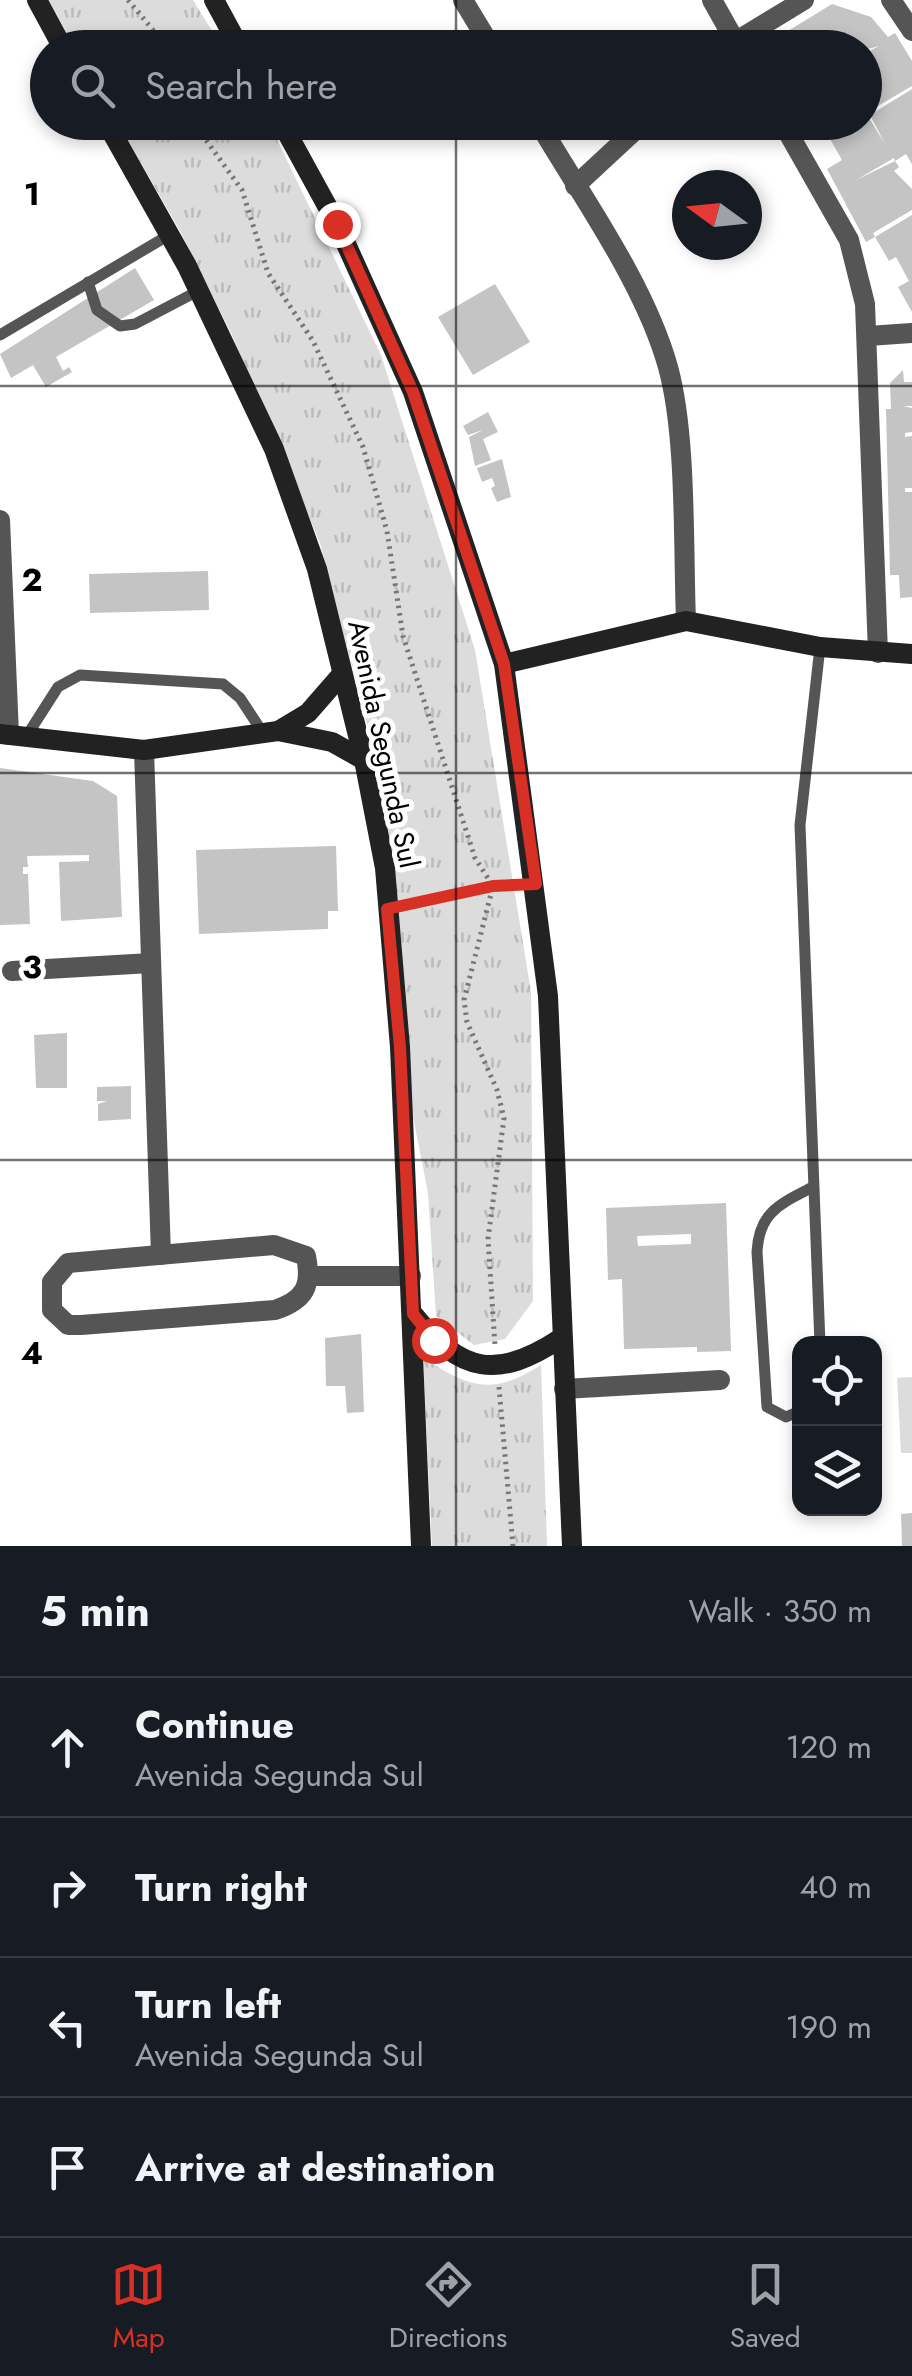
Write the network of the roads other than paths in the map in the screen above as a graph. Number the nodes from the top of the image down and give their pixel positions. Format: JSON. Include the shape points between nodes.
{"nodes":[{"id":1,"x":36,"y":0,"type":"edge"},
{"id":2,"x":214,"y":0,"type":"edge"},
{"id":3,"x":464,"y":0,"type":"edge"},
{"id":4,"x":712,"y":0,"type":"edge"},
{"id":5,"x":804,"y":0,"type":"edge"},
{"id":6,"x":891,"y":0,"type":"edge"},
{"id":7,"x":53,"y":30,"type":"edge"},
{"id":8,"x":230,"y":30,"type":"edge"},
{"id":9,"x":482,"y":30,"type":"edge"},
{"id":10,"x":726,"y":30,"type":"edge"},
{"id":11,"x":757,"y":30,"type":"edge"},
{"id":12,"x":912,"y":32,"type":"edge"},
{"id":13,"x":116,"y":140,"type":"edge"},
{"id":14,"x":291,"y":140,"type":"edge"},
{"id":15,"x":549,"y":140,"type":"edge"},
{"id":16,"x":625,"y":140,"type":"edge"},
{"id":17,"x":792,"y":140,"type":"edge"},
{"id":18,"x":576,"y":186,"type":"junction"},
{"id":19,"x":169,"y":235,"type":"junction"},
{"id":20,"x":88,"y":282,"type":"junction"},
{"id":21,"x":198,"y":291,"type":"junction"},
{"id":22,"x":912,"y":333,"type":"edge"},
{"id":23,"x":0,"y":335,"type":"edge"},
{"id":24,"x":868,"y":336,"type":"junction"},
{"id":25,"x":0,"y":520,"type":"edge"},
{"id":26,"x":686,"y":620,"type":"junction"},
{"id":27,"x":820,"y":647,"type":"junction"},
{"id":28,"x":878,"y":652,"type":"junction"},
{"id":29,"x":912,"y":654,"type":"edge"},
{"id":30,"x":504,"y":664,"type":"junction"},
{"id":31,"x":342,"y":674,"type":"junction"},
{"id":32,"x":271,"y":732,"type":"junction"},
{"id":33,"x":12,"y":735,"type":"edge"},
{"id":34,"x":144,"y":750,"type":"junction"},
{"id":35,"x":364,"y":760,"type":"junction"},
{"id":36,"x":151,"y":963,"type":"junction"},
{"id":37,"x":12,"y":971,"type":"dead end"},
{"id":38,"x":813,"y":1188,"type":"junction"},
{"id":39,"x":160,"y":1255,"type":"junction"},
{"id":40,"x":310,"y":1276,"type":"junction"},
{"id":41,"x":411,"y":1276,"type":"junction"},
{"id":42,"x":413,"y":1314,"type":"junction"},
{"id":43,"x":820,"y":1336,"type":"edge"},
{"id":44,"x":561,"y":1338,"type":"junction"},
{"id":45,"x":720,"y":1380,"type":"dead end"},
{"id":46,"x":564,"y":1389,"type":"junction"},
{"id":47,"x":792,"y":1414,"type":"edge"},
{"id":48,"x":421,"y":1546,"type":"edge"},
{"id":49,"x":572,"y":1546,"type":"edge"}],
"edges":[{"from":1,"to":7,"type":"main road"},
{"from":2,"to":8,"type":"main road"},
{"from":3,"to":9,"type":"street"},
{"from":4,"to":10,"type":"street"},
{"from":5,"to":11,"type":"street"},
{"from":6,"to":12,"type":"street"},
{"from":13,"to":19,"type":"main road","name":"Avenida Segunda Sul"},
{"from":14,"to":30,"type":"main road","via":[[413,392]]},
{"from":15,"to":18,"type":"street"},
{"from":16,"to":18,"type":"street"},
{"from":17,"to":24,"type":"street","via":[[850,240]]},
{"from":18,"to":26,"type":"street","via":[[655,330],[669,369]]},
{"from":19,"to":20,"type":"lane"},
{"from":19,"to":21,"type":"main road","name":"Avenida Segunda Sul"},
{"from":20,"to":21,"type":"lane","via":[[98,310],[120,326]]},
{"from":20,"to":23,"type":"lane"},
{"from":21,"to":31,"type":"main road","name":"Avenida Segunda Sul","via":[[274,450],[317,569]]},
{"from":22,"to":24,"type":"street"},
{"from":24,"to":28,"type":"street"},
{"from":25,"to":33,"type":"street"},
{"from":26,"to":27,"type":"main road"},
{"from":26,"to":30,"type":"main road"},
{"from":27,"to":28,"type":"main road"},
{"from":27,"to":38,"type":"lane","via":[[800,825]]},
{"from":28,"to":29,"type":"main road"},
{"from":30,"to":44,"type":"main road","via":[[548,996]]},
{"from":31,"to":32,"type":"main road","via":[[308,713]]},
{"from":31,"to":35,"type":"main road","name":"Avenida Segunda Sul"},
{"from":32,"to":33,"type":"lane","via":[[223,684],[80,674],[58,687]]},
{"from":32,"to":34,"type":"main road"},
{"from":32,"to":35,"type":"main road","via":[[332,742]]},
{"from":33,"to":34,"type":"main road"},
{"from":34,"to":36,"type":"street"},
{"from":35,"to":41,"type":"main road","name":"Avenida Segunda Sul","via":[[386,868]]},
{"from":36,"to":37,"type":"street"},
{"from":36,"to":39,"type":"street"},
{"from":38,"to":43,"type":"lane"},
{"from":38,"to":47,"type":"lane","via":[[774,1207],[758,1229],[766,1408]]},
{"from":39,"to":40,"type":"street","via":[[274,1245],[306,1256]]},
{"from":39,"to":40,"type":"street","via":[[68,1263],[52,1282],[52,1310],[80,1325],[275,1310],[305,1294]]},
{"from":40,"to":41,"type":"street"},
{"from":41,"to":42,"type":"main road","name":"Avenida Segunda Sul"},
{"from":42,"to":44,"type":"main road","via":[[434,1340],[462,1358],[497,1367],[526,1362]]},
{"from":42,"to":48,"type":"main road","name":"Avenida Segunda Sul"},
{"from":44,"to":46,"type":"main road"},
{"from":45,"to":46,"type":"street"},
{"from":46,"to":49,"type":"main road"}]}
